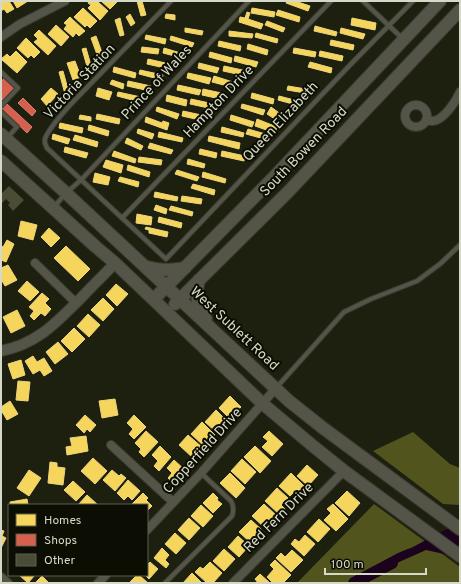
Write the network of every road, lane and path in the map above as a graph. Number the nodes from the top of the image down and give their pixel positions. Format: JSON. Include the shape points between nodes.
{"nodes":[{"id":1,"x":65,"y":1,"type":"edge"},
{"id":2,"x":171,"y":1,"type":"edge"},
{"id":3,"x":249,"y":1,"type":"edge"},
{"id":4,"x":331,"y":1,"type":"edge"},
{"id":5,"x":363,"y":1,"type":"edge"},
{"id":6,"x":413,"y":1,"type":"edge"},
{"id":7,"x":440,"y":1,"type":"edge"},
{"id":8,"x":460,"y":10,"type":"edge"},
{"id":9,"x":389,"y":25,"type":"junction"},
{"id":10,"x":1,"y":37,"type":"edge"},
{"id":11,"x":404,"y":39,"type":"junction"},
{"id":12,"x":419,"y":53,"type":"junction"},
{"id":13,"x":1,"y":72,"type":"edge"},
{"id":14,"x":460,"y":94,"type":"edge"},
{"id":15,"x":1,"y":106,"type":"edge"},
{"id":16,"x":1,"y":112,"type":"edge"},
{"id":17,"x":426,"y":120,"type":"dead end"},
{"id":18,"x":4,"y":137,"type":"edge"},
{"id":19,"x":1,"y":161,"type":"edge"},
{"id":20,"x":273,"y":178,"type":"junction"},
{"id":21,"x":81,"y":180,"type":"junction"},
{"id":22,"x":66,"y":192,"type":"junction"},
{"id":23,"x":288,"y":192,"type":"junction"},
{"id":24,"x":53,"y":208,"type":"junction"},
{"id":25,"x":122,"y":218,"type":"junction"},
{"id":26,"x":460,"y":245,"type":"edge"},
{"id":27,"x":35,"y":263,"type":"dead end"},
{"id":28,"x":115,"y":263,"type":"junction"},
{"id":29,"x":145,"y":266,"type":"junction"},
{"id":30,"x":185,"y":268,"type":"junction"},
{"id":31,"x":199,"y":280,"type":"junction"},
{"id":32,"x":167,"y":286,"type":"junction"},
{"id":33,"x":154,"y":299,"type":"junction"},
{"id":34,"x":180,"y":299,"type":"junction"},
{"id":35,"x":76,"y":303,"type":"junction"},
{"id":36,"x":167,"y":312,"type":"junction"},
{"id":37,"x":212,"y":328,"type":"junction"},
{"id":38,"x":1,"y":351,"type":"edge"},
{"id":39,"x":276,"y":388,"type":"junction"},
{"id":40,"x":263,"y":404,"type":"junction"},
{"id":41,"x":110,"y":445,"type":"dead end"},
{"id":42,"x":344,"y":471,"type":"junction"},
{"id":43,"x":201,"y":473,"type":"junction"},
{"id":44,"x":173,"y":502,"type":"junction"},
{"id":45,"x":148,"y":529,"type":"edge"},
{"id":46,"x":460,"y":529,"type":"edge"},
{"id":47,"x":460,"y":556,"type":"edge"},
{"id":48,"x":1,"y":577,"type":"edge"},
{"id":49,"x":8,"y":583,"type":"edge"},
{"id":50,"x":165,"y":583,"type":"edge"},
{"id":51,"x":233,"y":583,"type":"edge"}],
"edges":[{"from":1,"to":10,"type":"street","via":[[20,24]]},
{"from":2,"to":21,"type":"lane","name":"Victoria Station","via":[[70,105],[48,133],[45,144]]},
{"from":3,"to":21,"type":"lane","name":"Prince of Wales"},
{"from":4,"to":25,"type":"lane","name":"Hampton Drive"},
{"from":5,"to":9,"type":"lane"},
{"from":6,"to":9,"type":"lane","name":"Queen Elizabeth"},
{"from":7,"to":11,"type":"main road","name":"South Bowen Road"},
{"from":8,"to":12,"type":"main road","name":"South Bowen Road"},
{"from":9,"to":11,"type":"lane"},
{"from":9,"to":25,"type":"lane","name":"Queen Elizabeth","via":[[166,259]]},
{"from":11,"to":12,"type":"main road"},
{"from":11,"to":20,"type":"main road","name":"South Bowen Road"},
{"from":12,"to":23,"type":"main road","name":"South Bowen Road"},
{"from":13,"to":15,"type":"lane","via":[[18,88]]},
{"from":14,"to":17,"type":"street","via":[[440,118],[434,121]]},
{"from":16,"to":18,"type":"lane","via":[[17,127]]},
{"from":18,"to":22,"type":"main road","name":"West Sublett Road"},
{"from":19,"to":24,"type":"main road"},
{"from":20,"to":23,"type":"main road"},
{"from":20,"to":30,"type":"main road","name":"South Bowen Road"},
{"from":21,"to":22,"type":"lane","name":"Prince of Wales"},
{"from":21,"to":25,"type":"lane"},
{"from":22,"to":24,"type":"lane","name":"Prince of Wales"},
{"from":22,"to":29,"type":"main road","name":"West Sublett Road"},
{"from":23,"to":31,"type":"main road","name":"South Bowen Road"},
{"from":24,"to":28,"type":"main road"},
{"from":26,"to":39,"type":"lane","via":[[418,281],[344,312]]},
{"from":27,"to":35,"type":"street"},
{"from":28,"to":33,"type":"main road"},
{"from":28,"to":35,"type":"street"},
{"from":29,"to":30,"type":"main road","via":[[158,270]]},
{"from":29,"to":32,"type":"main road","name":"West Sublett Road"},
{"from":30,"to":32,"type":"main road","name":"South Bowen Road"},
{"from":31,"to":34,"type":"main road","name":"South Bowen Road"},
{"from":31,"to":37,"type":"main road","via":[[196,299]]},
{"from":32,"to":33,"type":"main road","name":"South Bowen Road"},
{"from":32,"to":34,"type":"main road","name":"West Sublett Road"},
{"from":33,"to":36,"type":"main road"},
{"from":34,"to":36,"type":"main road","name":"South Bowen Road"},
{"from":34,"to":37,"type":"main road","name":"West Sublett Road"},
{"from":35,"to":38,"type":"street","via":[[48,330],[30,342]]},
{"from":36,"to":40,"type":"main road"},
{"from":37,"to":39,"type":"main road","name":"West Sublett Road"},
{"from":39,"to":40,"type":"street","name":"Copperfield Drive"},
{"from":39,"to":46,"type":"main road","name":"West Sublett Road","via":[[322,428]]},
{"from":40,"to":42,"type":"main road"},
{"from":40,"to":43,"type":"street","name":"Copperfield Drive"},
{"from":41,"to":44,"type":"street"},
{"from":42,"to":47,"type":"main road"},
{"from":42,"to":51,"type":"street","name":"Red Fern Drive"},
{"from":43,"to":44,"type":"street","name":"Copperfield Drive"},
{"from":43,"to":50,"type":"lane","via":[[231,500],[234,512]]},
{"from":44,"to":45,"type":"street","name":"Copperfield Drive"},
{"from":48,"to":49,"type":"street"}]}
